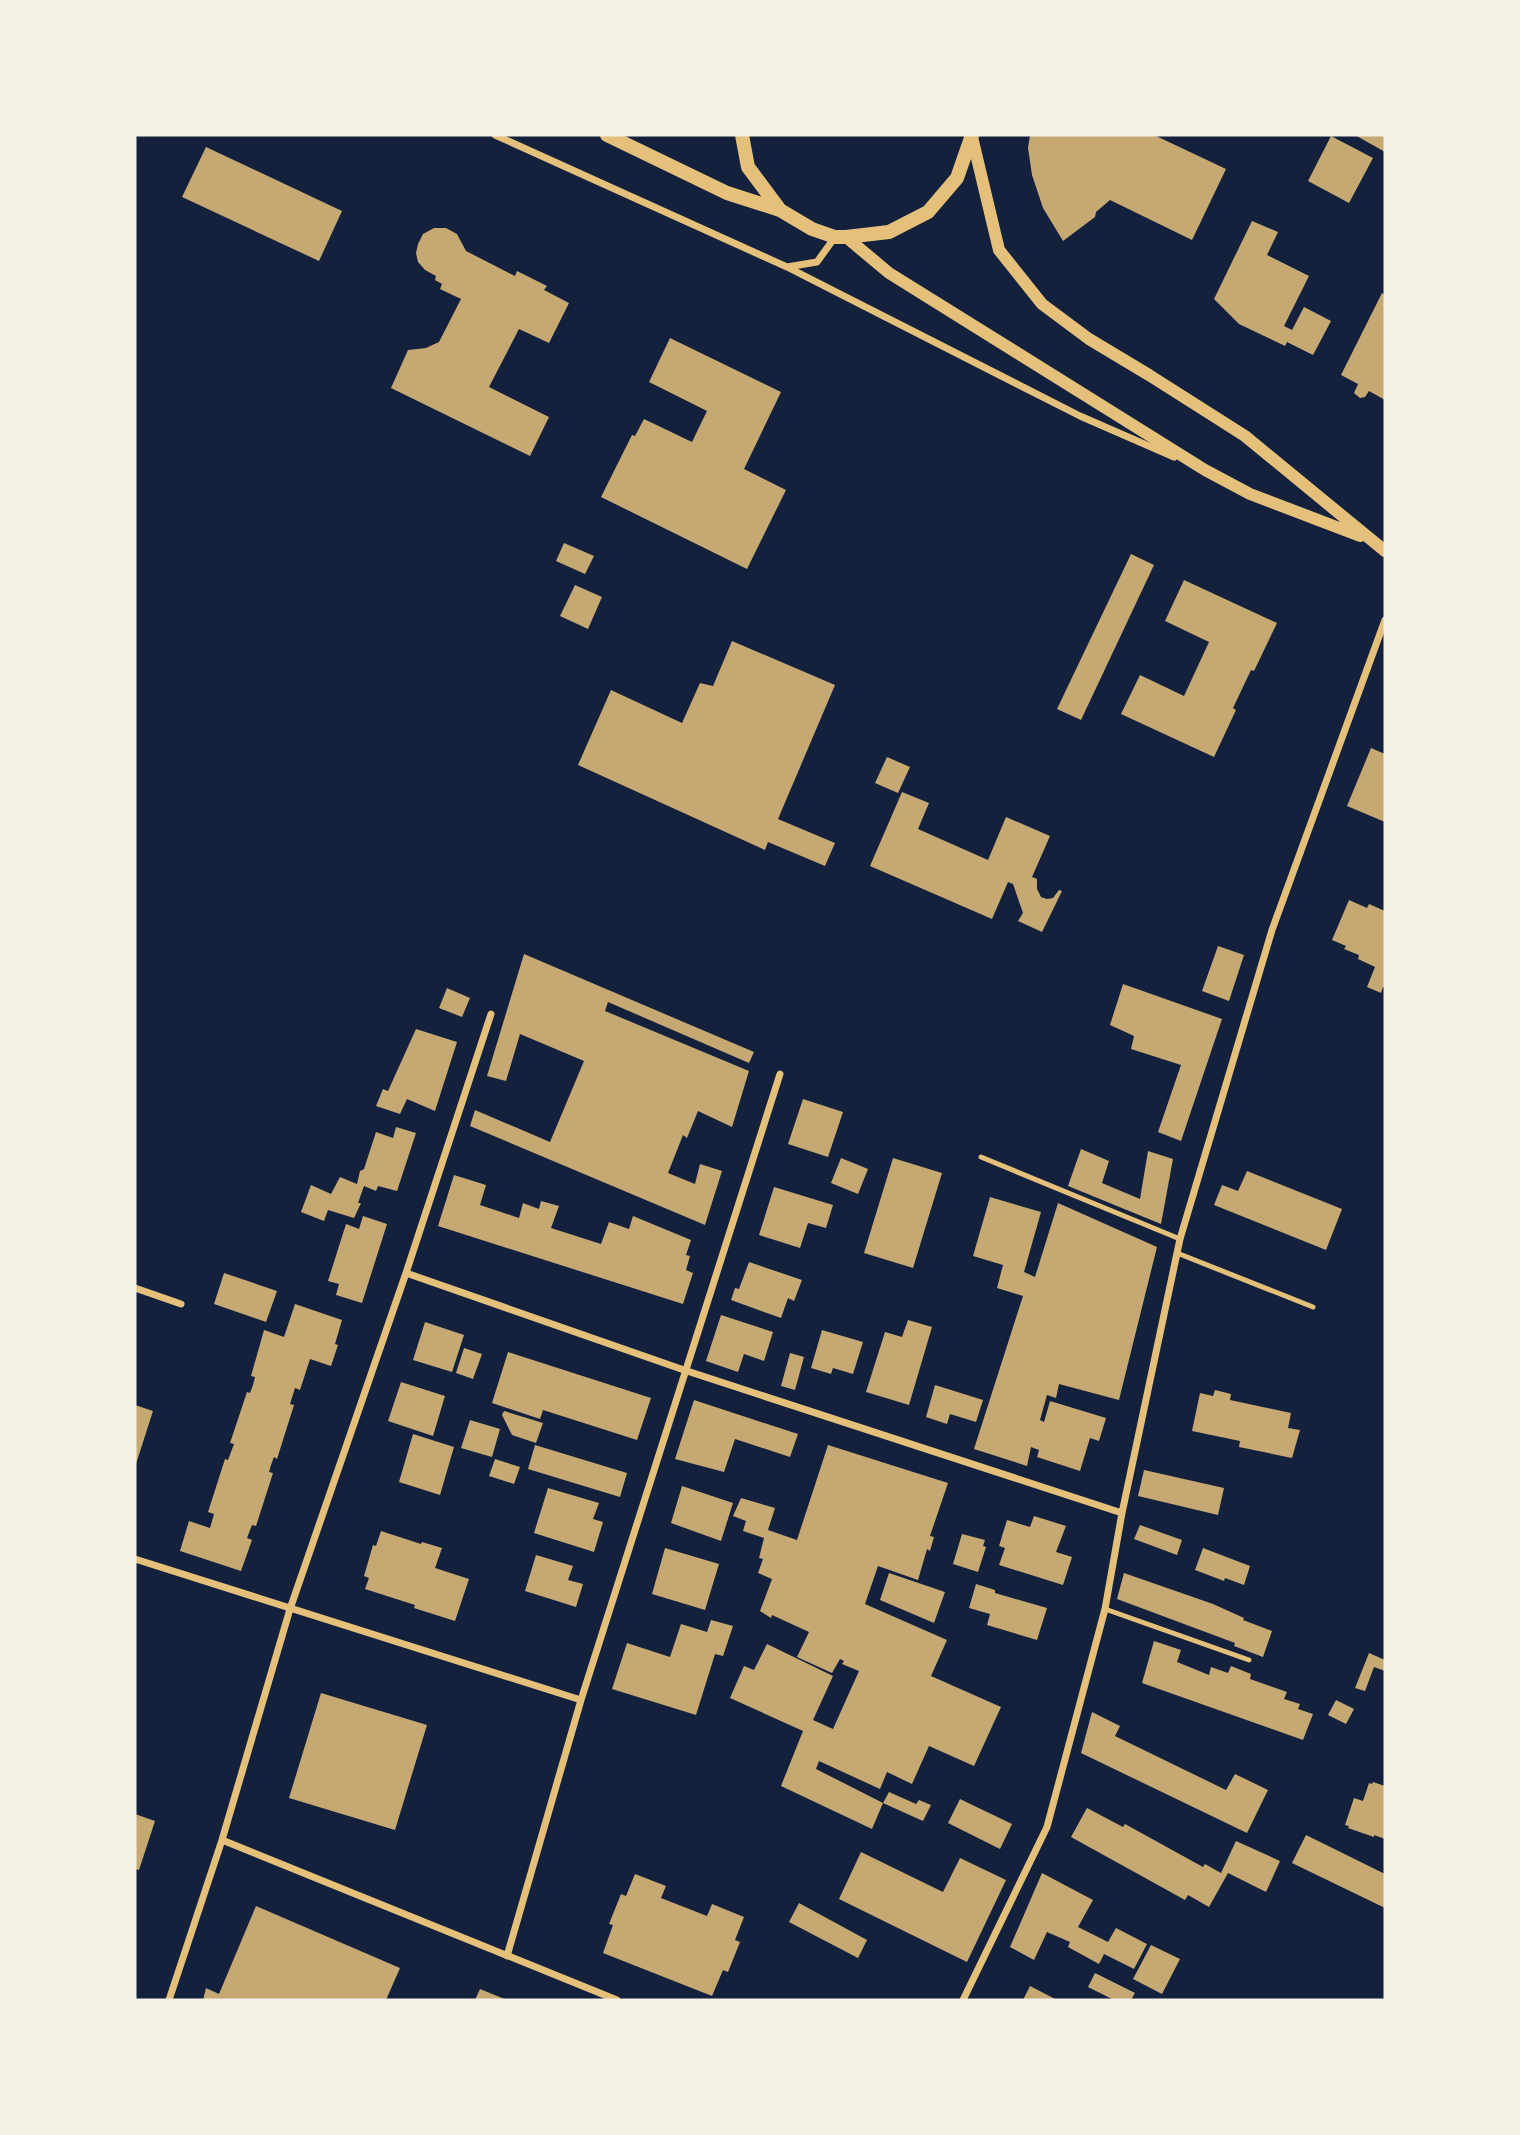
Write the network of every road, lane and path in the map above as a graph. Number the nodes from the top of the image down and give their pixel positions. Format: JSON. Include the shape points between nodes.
{"nodes":[{"id":1,"x":495,"y":135,"type":"edge"},
{"id":2,"x":607,"y":135,"type":"edge"},
{"id":3,"x":742,"y":135,"type":"edge"},
{"id":4,"x":972,"y":136,"type":"edge"},
{"id":5,"x":780,"y":210,"type":"junction"},
{"id":6,"x":841,"y":237,"type":"junction"},
{"id":7,"x":787,"y":267,"type":"junction"},
{"id":8,"x":1205,"y":470,"type":"junction"},
{"id":9,"x":1371,"y":540,"type":"junction"},
{"id":10,"x":1385,"y":551,"type":"edge"},
{"id":11,"x":1385,"y":620,"type":"edge"},
{"id":12,"x":491,"y":1014,"type":"dead end"},
{"id":13,"x":780,"y":1074,"type":"dead end"},
{"id":14,"x":981,"y":1157,"type":"dead end"},
{"id":15,"x":1180,"y":1239,"type":"junction"},
{"id":16,"x":1177,"y":1254,"type":"junction"},
{"id":17,"x":406,"y":1273,"type":"junction"},
{"id":18,"x":135,"y":1288,"type":"edge"},
{"id":19,"x":181,"y":1304,"type":"dead end"},
{"id":20,"x":1313,"y":1307,"type":"dead end"},
{"id":21,"x":684,"y":1370,"type":"junction"},
{"id":22,"x":1122,"y":1513,"type":"junction"},
{"id":23,"x":135,"y":1559,"type":"edge"},
{"id":24,"x":290,"y":1609,"type":"junction"},
{"id":25,"x":1105,"y":1609,"type":"junction"},
{"id":26,"x":1249,"y":1660,"type":"dead end"},
{"id":27,"x":581,"y":1700,"type":"junction"},
{"id":28,"x":222,"y":1840,"type":"junction"},
{"id":29,"x":507,"y":1956,"type":"junction"},
{"id":30,"x":169,"y":2000,"type":"edge"},
{"id":31,"x":617,"y":2000,"type":"edge"},
{"id":32,"x":963,"y":2000,"type":"edge"}],
"edges":[{"from":1,"to":7,"type":"street"},
{"from":2,"to":5,"type":"main road","via":[[727,193]]},
{"from":3,"to":5,"type":"main road","via":[[748,167]]},
{"from":4,"to":6,"type":"main road","via":[[957,178],[928,212],[889,232]]},
{"from":4,"to":9,"type":"street","via":[[999,250],[1042,304],[1089,339],[1245,436]]},
{"from":5,"to":6,"type":"main road","via":[[812,229]]},
{"from":6,"to":7,"type":"street","via":[[817,262]]},
{"from":6,"to":8,"type":"street","via":[[889,273]]},
{"from":7,"to":8,"type":"street","via":[[1080,416]]},
{"from":8,"to":9,"type":"street","via":[[1250,494]]},
{"from":9,"to":10,"type":"street"},
{"from":11,"to":15,"type":"street","via":[[1272,930]]},
{"from":12,"to":17,"type":"street"},
{"from":13,"to":21,"type":"street"},
{"from":14,"to":15,"type":"lane"},
{"from":15,"to":16,"type":"street"},
{"from":16,"to":20,"type":"lane"},
{"from":16,"to":22,"type":"street"},
{"from":17,"to":21,"type":"street"},
{"from":17,"to":24,"type":"street"},
{"from":18,"to":19,"type":"street"},
{"from":21,"to":22,"type":"street"},
{"from":21,"to":27,"type":"street"},
{"from":22,"to":25,"type":"street"},
{"from":23,"to":24,"type":"street"},
{"from":24,"to":27,"type":"street"},
{"from":24,"to":28,"type":"street"},
{"from":25,"to":26,"type":"lane"},
{"from":25,"to":32,"type":"street","via":[[1046,1828]]},
{"from":27,"to":29,"type":"street"},
{"from":28,"to":29,"type":"street"},
{"from":28,"to":30,"type":"street"},
{"from":29,"to":31,"type":"street"}]}
